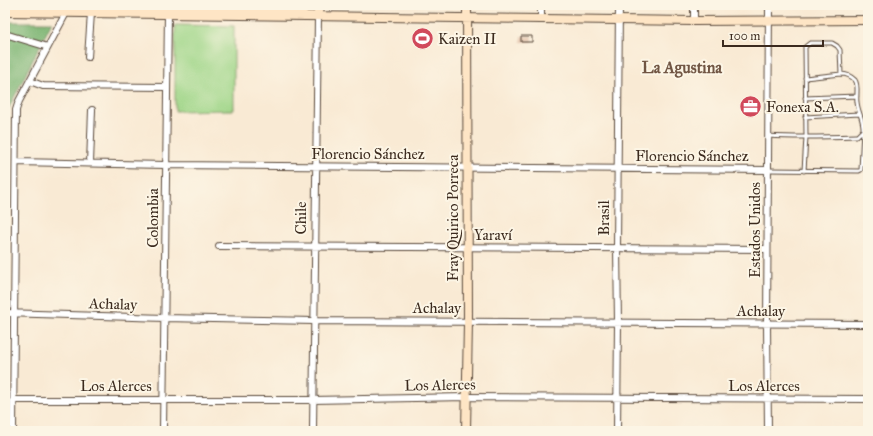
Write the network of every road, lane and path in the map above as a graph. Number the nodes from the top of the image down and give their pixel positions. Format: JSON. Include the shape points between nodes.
{"nodes":[{"id":1,"x":308,"y":5,"type":"edge"},
{"id":2,"x":318,"y":5,"type":"edge"},
{"id":3,"x":467,"y":5,"type":"edge"},
{"id":4,"x":541,"y":5,"type":"edge"},
{"id":5,"x":619,"y":5,"type":"edge"},
{"id":6,"x":694,"y":5,"type":"edge"},
{"id":7,"x":769,"y":5,"type":"edge"},
{"id":8,"x":5,"y":6,"type":"edge"},
{"id":9,"x":67,"y":8,"type":"edge"},
{"id":10,"x":21,"y":9,"type":"edge"},
{"id":11,"x":168,"y":9,"type":"edge"},
{"id":12,"x":5,"y":12,"type":"edge"},
{"id":13,"x":91,"y":13,"type":"junction"},
{"id":14,"x":318,"y":16,"type":"junction"},
{"id":15,"x":467,"y":18,"type":"junction"},
{"id":16,"x":541,"y":18,"type":"junction"},
{"id":17,"x":619,"y":19,"type":"junction"},
{"id":18,"x":868,"y":20,"type":"edge"},
{"id":19,"x":694,"y":21,"type":"junction"},
{"id":20,"x":769,"y":21,"type":"junction"},
{"id":21,"x":5,"y":34,"type":"edge"},
{"id":22,"x":48,"y":47,"type":"junction"},
{"id":23,"x":88,"y":57,"type":"dead end"},
{"id":24,"x":841,"y":74,"type":"junction"},
{"id":25,"x":805,"y":78,"type":"junction"},
{"id":26,"x":30,"y":81,"type":"junction"},
{"id":27,"x":167,"y":87,"type":"junction"},
{"id":28,"x":856,"y":96,"type":"junction"},
{"id":29,"x":805,"y":98,"type":"junction"},
{"id":30,"x":92,"y":110,"type":"dead end"},
{"id":31,"x":859,"y":114,"type":"junction"},
{"id":32,"x":805,"y":116,"type":"junction"},
{"id":33,"x":863,"y":130,"type":"junction"},
{"id":34,"x":768,"y":136,"type":"junction"},
{"id":35,"x":806,"y":137,"type":"junction"},
{"id":36,"x":16,"y":162,"type":"junction"},
{"id":37,"x":90,"y":163,"type":"junction"},
{"id":38,"x":166,"y":165,"type":"junction"},
{"id":39,"x":315,"y":166,"type":"junction"},
{"id":40,"x":467,"y":168,"type":"junction"},
{"id":41,"x":618,"y":169,"type":"junction"},
{"id":42,"x":768,"y":170,"type":"junction"},
{"id":43,"x":804,"y":171,"type":"junction"},
{"id":44,"x":219,"y":246,"type":"dead end"},
{"id":45,"x":315,"y":247,"type":"junction"},
{"id":46,"x":467,"y":248,"type":"junction"},
{"id":47,"x":617,"y":248,"type":"junction"},
{"id":48,"x":768,"y":249,"type":"junction"},
{"id":49,"x":5,"y":313,"type":"edge"},
{"id":50,"x":14,"y":314,"type":"junction"},
{"id":51,"x":165,"y":318,"type":"junction"},
{"id":52,"x":314,"y":321,"type":"junction"},
{"id":53,"x":468,"y":322,"type":"junction"},
{"id":54,"x":618,"y":323,"type":"junction"},
{"id":55,"x":868,"y":324,"type":"edge"},
{"id":56,"x":767,"y":325,"type":"junction"},
{"id":57,"x":466,"y":397,"type":"junction"},
{"id":58,"x":618,"y":398,"type":"junction"},
{"id":59,"x":164,"y":399,"type":"junction"},
{"id":60,"x":768,"y":399,"type":"junction"},
{"id":61,"x":868,"y":399,"type":"edge"},
{"id":62,"x":13,"y":400,"type":"junction"},
{"id":63,"x":313,"y":400,"type":"junction"},
{"id":64,"x":13,"y":431,"type":"edge"},
{"id":65,"x":163,"y":431,"type":"edge"},
{"id":66,"x":313,"y":431,"type":"edge"},
{"id":67,"x":466,"y":431,"type":"edge"},
{"id":68,"x":617,"y":431,"type":"edge"},
{"id":69,"x":768,"y":431,"type":"edge"}],
"edges":[{"from":1,"to":11,"type":"main road","via":[[294,10]]},
{"from":2,"to":14,"type":"main road","name":"Chile"},
{"from":3,"to":15,"type":"main road","name":"Fray Quirico Porreca"},
{"from":4,"to":16,"type":"street"},
{"from":5,"to":17,"type":"street","name":"Brasil"},
{"from":6,"to":19,"type":"street"},
{"from":7,"to":20,"type":"street","name":"Estados Unidos"},
{"from":8,"to":10,"type":"main road"},
{"from":9,"to":10,"type":"main road"},
{"from":9,"to":11,"type":"main road"},
{"from":9,"to":13,"type":"main road"},
{"from":9,"to":22,"type":"street"},
{"from":10,"to":12,"type":"main road"},
{"from":11,"to":13,"type":"main road"},
{"from":11,"to":14,"type":"main road"},
{"from":11,"to":27,"type":"street","name":"Colombia"},
{"from":13,"to":23,"type":"street"},
{"from":14,"to":15,"type":"main road"},
{"from":14,"to":39,"type":"street","name":"Chile"},
{"from":15,"to":16,"type":"main road"},
{"from":15,"to":40,"type":"main road","name":"Fray Quirico Porreca"},
{"from":16,"to":17,"type":"main road"},
{"from":17,"to":19,"type":"main road"},
{"from":17,"to":41,"type":"street","name":"Brasil"},
{"from":18,"to":20,"type":"main road"},
{"from":19,"to":20,"type":"main road"},
{"from":20,"to":34,"type":"street","name":"Estados Unidos"},
{"from":21,"to":22,"type":"street"},
{"from":22,"to":26,"type":"street"},
{"from":24,"to":25,"type":"lane"},
{"from":24,"to":25,"type":"lane","via":[[840,50],[837,46],[832,43],[810,43],[805,47]]},
{"from":24,"to":28,"type":"lane","via":[[855,80]]},
{"from":25,"to":29,"type":"lane"},
{"from":26,"to":27,"type":"street","via":[[42,86]]},
{"from":26,"to":36,"type":"street","via":[[16,110]]},
{"from":27,"to":38,"type":"street","name":"Colombia"},
{"from":28,"to":29,"type":"lane"},
{"from":28,"to":31,"type":"lane"},
{"from":29,"to":32,"type":"lane"},
{"from":30,"to":37,"type":"street"},
{"from":31,"to":32,"type":"lane"},
{"from":31,"to":33,"type":"lane"},
{"from":32,"to":35,"type":"lane"},
{"from":33,"to":35,"type":"lane","via":[[857,136]]},
{"from":33,"to":43,"type":"lane","via":[[861,170]]},
{"from":34,"to":35,"type":"lane"},
{"from":34,"to":42,"type":"street","name":"Estados Unidos"},
{"from":35,"to":43,"type":"lane"},
{"from":36,"to":37,"type":"street","name":"Florencio Sánchez"},
{"from":36,"to":50,"type":"street"},
{"from":37,"to":38,"type":"street","name":"Florencio Sánchez"},
{"from":38,"to":39,"type":"street","name":"Florencio Sánchez"},
{"from":38,"to":51,"type":"street","name":"Colombia"},
{"from":39,"to":40,"type":"street","name":"Florencio Sánchez"},
{"from":39,"to":45,"type":"street","name":"Chile"},
{"from":40,"to":41,"type":"street","name":"Florencio Sánchez"},
{"from":40,"to":46,"type":"main road","name":"Fray Quirico Porreca"},
{"from":41,"to":42,"type":"street","name":"Florencio Sánchez"},
{"from":41,"to":47,"type":"street","name":"Brasil"},
{"from":42,"to":43,"type":"lane"},
{"from":42,"to":48,"type":"street","name":"Estados Unidos"},
{"from":44,"to":45,"type":"street","name":"Yaraví"},
{"from":45,"to":46,"type":"street","name":"Yaraví"},
{"from":45,"to":52,"type":"street","name":"Chile"},
{"from":46,"to":47,"type":"street","name":"Yaraví"},
{"from":46,"to":53,"type":"main road","name":"Fray Quirico Porreca"},
{"from":47,"to":48,"type":"street","name":"Yaraví"},
{"from":47,"to":54,"type":"street","name":"Brasil"},
{"from":48,"to":56,"type":"street","name":"Estados Unidos"},
{"from":49,"to":50,"type":"street","name":"Achalay"},
{"from":50,"to":51,"type":"street","name":"Achalay"},
{"from":50,"to":62,"type":"street"},
{"from":51,"to":52,"type":"street","name":"Achalay"},
{"from":51,"to":59,"type":"street","name":"Colombia"},
{"from":52,"to":53,"type":"street","name":"Achalay"},
{"from":52,"to":63,"type":"street","name":"Chile"},
{"from":53,"to":54,"type":"street","name":"Achalay"},
{"from":53,"to":57,"type":"main road","name":"Fray Quirico Porreca"},
{"from":54,"to":56,"type":"street","name":"Achalay"},
{"from":54,"to":58,"type":"street","name":"Brasil"},
{"from":55,"to":56,"type":"street","name":"Achalay"},
{"from":56,"to":60,"type":"street","name":"Estados Unidos"},
{"from":57,"to":58,"type":"street","name":"Los Alerces"},
{"from":57,"to":63,"type":"street","name":"Los Alerces"},
{"from":57,"to":67,"type":"main road","name":"Fray Quirico Porreca"},
{"from":58,"to":60,"type":"street","name":"Los Alerces"},
{"from":58,"to":68,"type":"street","name":"Brasil"},
{"from":59,"to":62,"type":"street","name":"Los Alerces"},
{"from":59,"to":63,"type":"street","name":"Los Alerces"},
{"from":59,"to":65,"type":"street","name":"Colombia"},
{"from":60,"to":61,"type":"street","name":"Los Alerces"},
{"from":60,"to":69,"type":"street","name":"Estados Unidos"},
{"from":62,"to":64,"type":"street"},
{"from":63,"to":66,"type":"street","name":"Chile"}]}
